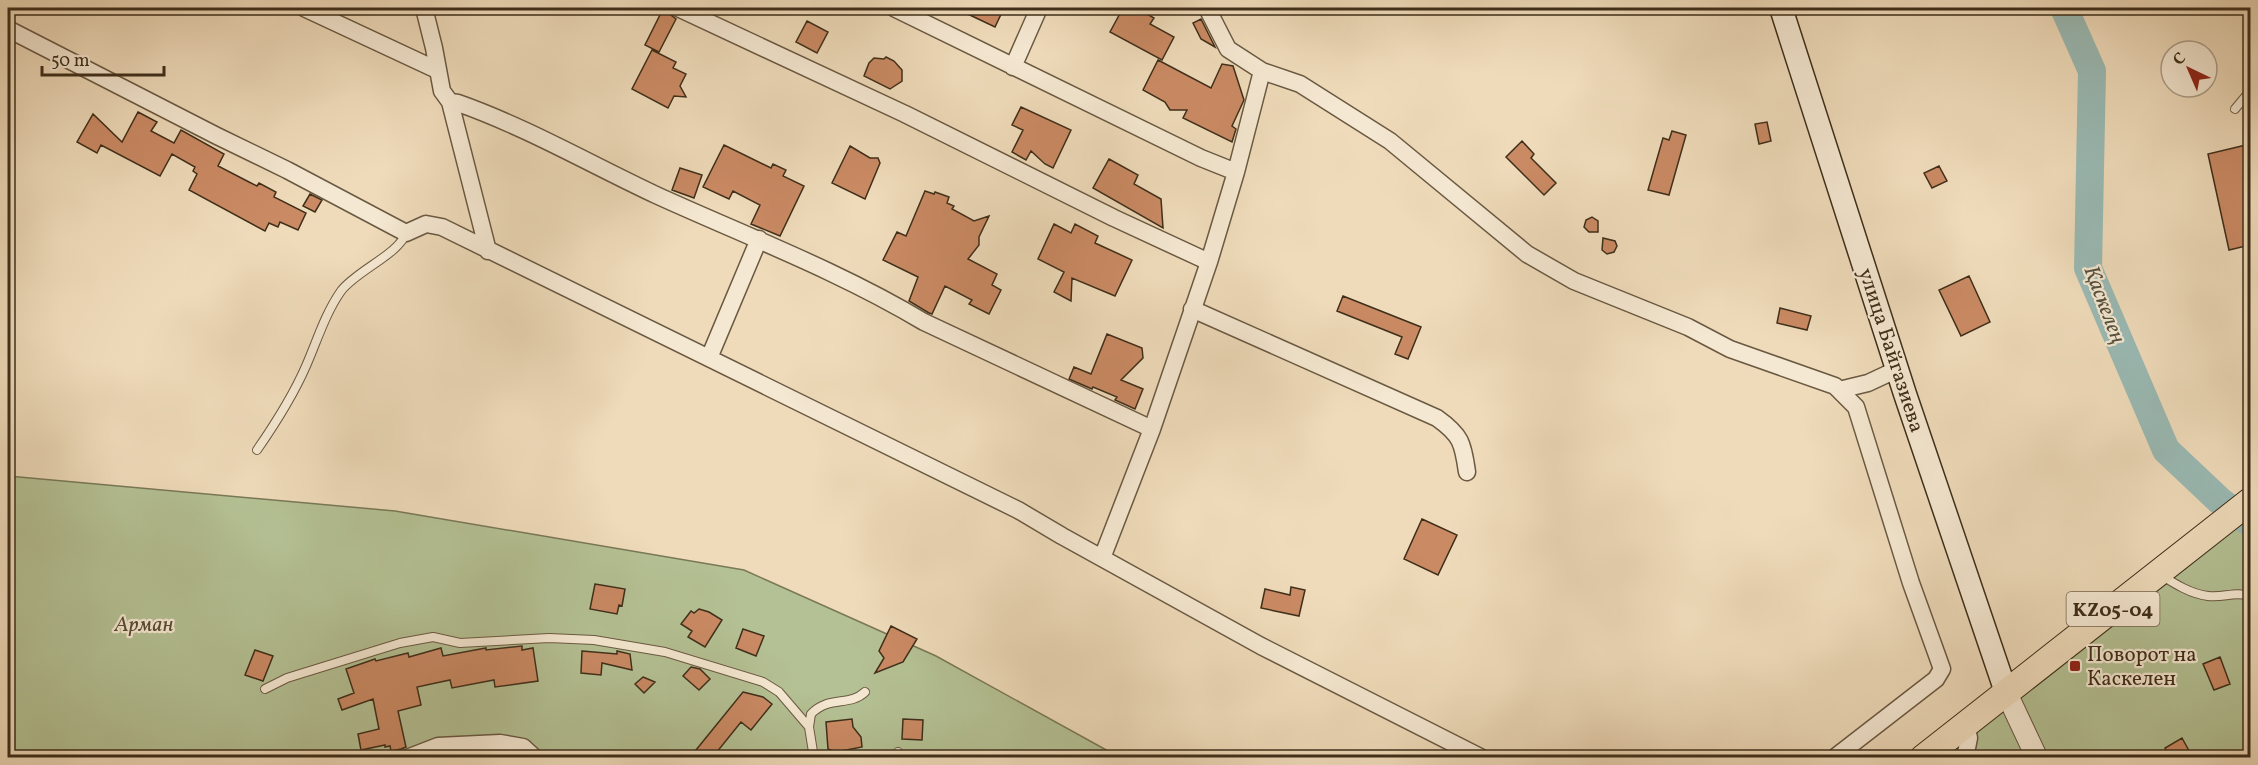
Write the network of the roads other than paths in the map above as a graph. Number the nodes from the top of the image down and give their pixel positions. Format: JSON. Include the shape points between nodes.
{"nodes":[{"id":1,"x":303,"y":8,"type":"edge"},
{"id":2,"x":424,"y":8,"type":"edge"},
{"id":3,"x":678,"y":8,"type":"edge"},
{"id":4,"x":894,"y":8,"type":"edge"},
{"id":5,"x":1039,"y":8,"type":"edge"},
{"id":6,"x":1207,"y":8,"type":"edge"},
{"id":7,"x":1781,"y":8,"type":"edge"},
{"id":8,"x":8,"y":29,"type":"edge"},
{"id":9,"x":1013,"y":67,"type":"junction"},
{"id":10,"x":437,"y":69,"type":"junction"},
{"id":11,"x":1262,"y":71,"type":"junction"},
{"id":12,"x":2250,"y":91,"type":"edge"},
{"id":13,"x":450,"y":102,"type":"junction"},
{"id":14,"x":2235,"y":109,"type":"dead end"},
{"id":15,"x":1236,"y":172,"type":"junction"},
{"id":16,"x":406,"y":233,"type":"junction"},
{"id":17,"x":759,"y":239,"type":"junction"},
{"id":18,"x":488,"y":250,"type":"junction"},
{"id":19,"x":1209,"y":262,"type":"junction"},
{"id":20,"x":1192,"y":309,"type":"junction"},
{"id":21,"x":709,"y":358,"type":"junction"},
{"id":22,"x":1898,"y":369,"type":"junction"},
{"id":23,"x":1839,"y":390,"type":"junction"},
{"id":24,"x":1152,"y":429,"type":"junction"},
{"id":25,"x":257,"y":450,"type":"dead end"},
{"id":26,"x":1467,"y":472,"type":"dead end"},
{"id":27,"x":2250,"y":501,"type":"edge"},
{"id":28,"x":1102,"y":558,"type":"junction"},
{"id":29,"x":2158,"y":573,"type":"junction"},
{"id":30,"x":2250,"y":597,"type":"edge"},
{"id":31,"x":265,"y":689,"type":"dead end"},
{"id":32,"x":865,"y":692,"type":"dead end"},
{"id":33,"x":2006,"y":692,"type":"junction"},
{"id":34,"x":1966,"y":723,"type":"junction"},
{"id":35,"x":809,"y":728,"type":"junction"},
{"id":36,"x":407,"y":758,"type":"edge"},
{"id":37,"x":535,"y":758,"type":"edge"},
{"id":38,"x":814,"y":758,"type":"edge"},
{"id":39,"x":1482,"y":758,"type":"edge"},
{"id":40,"x":1834,"y":758,"type":"edge"},
{"id":41,"x":1923,"y":758,"type":"edge"},
{"id":42,"x":1965,"y":758,"type":"edge"},
{"id":43,"x":2037,"y":758,"type":"edge"}],
"edges":[{"from":1,"to":10,"type":"street"},
{"from":2,"to":10,"type":"street"},
{"from":3,"to":19,"type":"street"},
{"from":4,"to":9,"type":"street"},
{"from":5,"to":9,"type":"street"},
{"from":6,"to":11,"type":"street","via":[[1228,49]]},
{"from":7,"to":22,"type":"main road","name":"улица Байгазиева"},
{"from":8,"to":16,"type":"street"},
{"from":9,"to":15,"type":"street"},
{"from":10,"to":13,"type":"street","via":[[442,90]]},
{"from":11,"to":15,"type":"street"},
{"from":11,"to":23,"type":"street","via":[[1300,84],[1390,141],[1527,254],[1574,281],[1688,327],[1730,349]]},
{"from":12,"to":14,"type":"lane"},
{"from":13,"to":17,"type":"street","via":[[502,120],[623,180]]},
{"from":13,"to":18,"type":"street"},
{"from":15,"to":19,"type":"street"},
{"from":16,"to":18,"type":"street","via":[[426,224],[442,227]]},
{"from":16,"to":25,"type":"lane","via":[[401,242],[352,278],[330,308],[305,369]]},
{"from":17,"to":21,"type":"street"},
{"from":17,"to":24,"type":"street"},
{"from":18,"to":21,"type":"street"},
{"from":19,"to":20,"type":"street"},
{"from":20,"to":24,"type":"street"},
{"from":20,"to":26,"type":"street","via":[[1437,418],[1454,430],[1464,451]]},
{"from":21,"to":28,"type":"street","via":[[1018,510]]},
{"from":22,"to":23,"type":"street","via":[[1868,383]]},
{"from":22,"to":33,"type":"main road","name":"улица Байгазиева"},
{"from":23,"to":40,"type":"street","via":[[1856,407],[1942,669],[1936,679]]},
{"from":24,"to":28,"type":"street"},
{"from":27,"to":29,"type":"main road","number":"KZ05-04"},
{"from":28,"to":39,"type":"street","via":[[1260,646]]},
{"from":29,"to":30,"type":"lane","via":[[2181,588],[2209,597],[2239,593]]},
{"from":29,"to":33,"type":"main road","number":"KZ05-04"},
{"from":31,"to":35,"type":"lane","via":[[287,678],[400,642],[433,638],[460,643],[549,638],[594,640],[665,652],[763,682],[779,692]]},
{"from":32,"to":35,"type":"lane","via":[[849,700],[820,705],[810,714]]},
{"from":33,"to":34,"type":"main road","number":"KZ05-04"},
{"from":33,"to":43,"type":"street"},
{"from":34,"to":41,"type":"main road","number":"KZ05-04"},
{"from":34,"to":42,"type":"street","via":[[1969,738]]},
{"from":35,"to":38,"type":"lane"},
{"from":36,"to":37,"type":"street","via":[[438,746],[500,743],[523,747]]}]}
